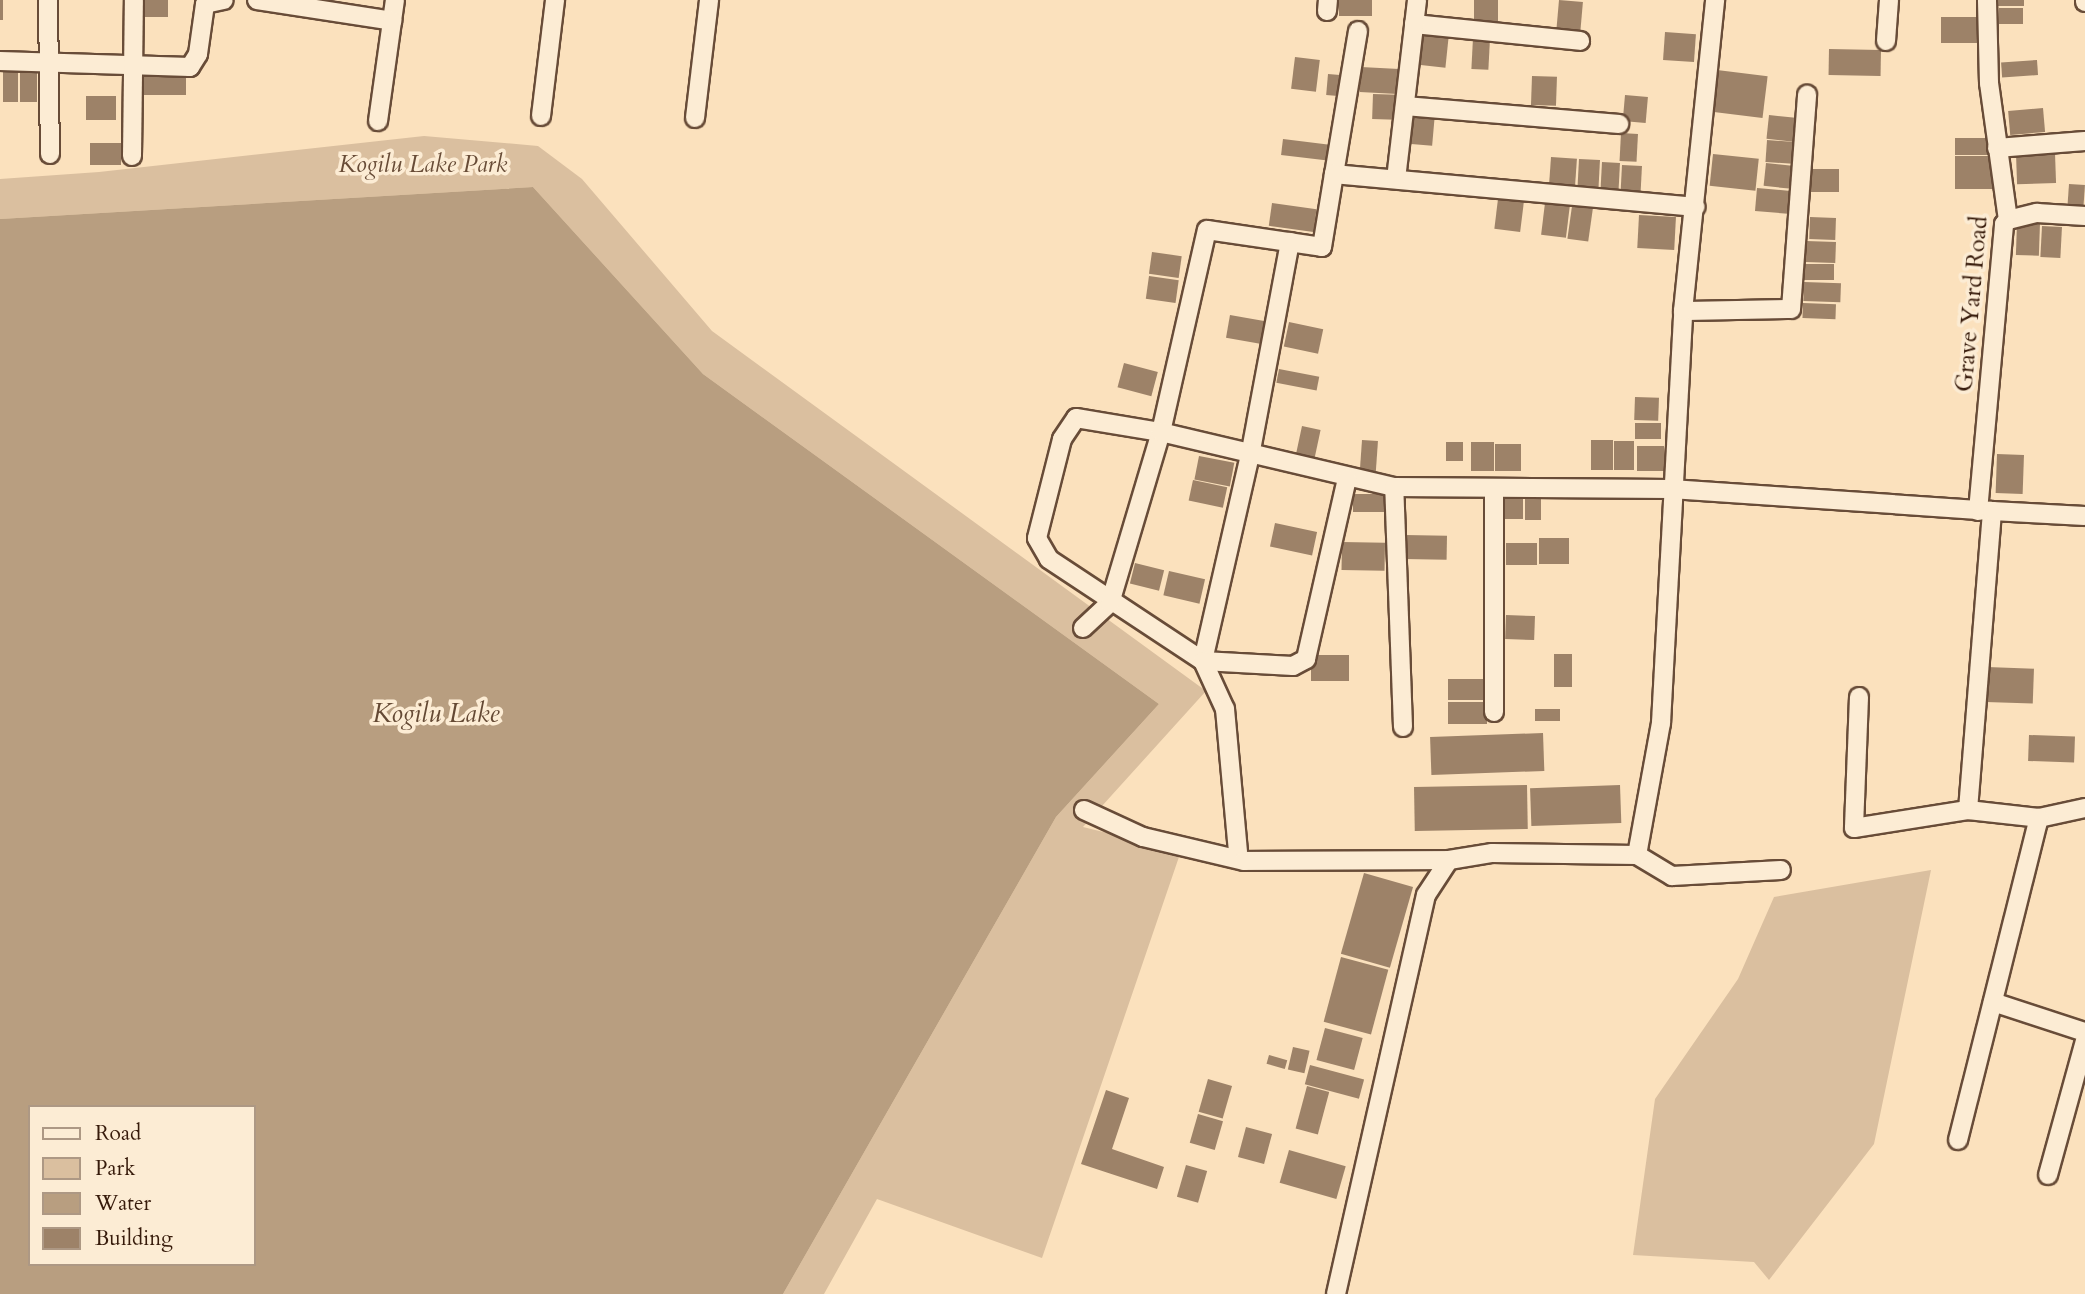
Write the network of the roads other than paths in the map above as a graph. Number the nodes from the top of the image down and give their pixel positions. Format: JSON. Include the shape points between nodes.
{"nodes":[{"id":1,"x":48,"y":0,"type":"edge"},
{"id":2,"x":134,"y":0,"type":"edge"},
{"id":3,"x":225,"y":0,"type":"edge"},
{"id":4,"x":257,"y":0,"type":"edge"},
{"id":5,"x":395,"y":0,"type":"edge"},
{"id":6,"x":555,"y":0,"type":"edge"},
{"id":7,"x":709,"y":0,"type":"edge"},
{"id":8,"x":1417,"y":0,"type":"edge"},
{"id":9,"x":1715,"y":0,"type":"edge"},
{"id":10,"x":1889,"y":0,"type":"edge"},
{"id":11,"x":1987,"y":0,"type":"edge"},
{"id":12,"x":392,"y":21,"type":"junction"},
{"id":13,"x":1414,"y":24,"type":"junction"},
{"id":14,"x":1358,"y":31,"type":"dead end"},
{"id":15,"x":1580,"y":41,"type":"dead end"},
{"id":16,"x":1886,"y":41,"type":"dead end"},
{"id":17,"x":0,"y":61,"type":"edge"},
{"id":18,"x":48,"y":65,"type":"junction"},
{"id":19,"x":132,"y":67,"type":"junction"},
{"id":20,"x":1807,"y":95,"type":"dead end"},
{"id":21,"x":1405,"y":106,"type":"junction"},
{"id":22,"x":541,"y":116,"type":"dead end"},
{"id":23,"x":695,"y":118,"type":"dead end"},
{"id":24,"x":378,"y":121,"type":"dead end"},
{"id":25,"x":1619,"y":124,"type":"dead end"},
{"id":26,"x":2085,"y":141,"type":"edge"},
{"id":27,"x":1997,"y":148,"type":"junction"},
{"id":28,"x":50,"y":154,"type":"dead end"},
{"id":29,"x":132,"y":156,"type":"dead end"},
{"id":30,"x":1334,"y":174,"type":"junction"},
{"id":31,"x":1395,"y":178,"type":"junction"},
{"id":32,"x":1695,"y":207,"type":"junction"},
{"id":33,"x":2085,"y":216,"type":"edge"},
{"id":34,"x":2008,"y":219,"type":"junction"},
{"id":35,"x":1290,"y":242,"type":"junction"},
{"id":36,"x":1683,"y":311,"type":"junction"},
{"id":37,"x":1161,"y":432,"type":"junction"},
{"id":38,"x":1250,"y":455,"type":"junction"},
{"id":39,"x":1348,"y":479,"type":"junction"},
{"id":40,"x":1394,"y":487,"type":"junction"},
{"id":41,"x":1494,"y":489,"type":"junction"},
{"id":42,"x":1671,"y":489,"type":"junction"},
{"id":43,"x":1985,"y":511,"type":"junction"},
{"id":44,"x":2085,"y":516,"type":"edge"},
{"id":45,"x":1110,"y":603,"type":"junction"},
{"id":46,"x":1083,"y":628,"type":"dead end"},
{"id":47,"x":1203,"y":661,"type":"junction"},
{"id":48,"x":1859,"y":697,"type":"dead end"},
{"id":49,"x":1494,"y":712,"type":"dead end"},
{"id":50,"x":1403,"y":727,"type":"dead end"},
{"id":51,"x":2085,"y":808,"type":"edge"},
{"id":52,"x":1084,"y":810,"type":"dead end"},
{"id":53,"x":1968,"y":810,"type":"junction"},
{"id":54,"x":2039,"y":818,"type":"junction"},
{"id":55,"x":1238,"y":852,"type":"dead end"},
{"id":56,"x":1637,"y":855,"type":"junction"},
{"id":57,"x":1449,"y":860,"type":"junction"},
{"id":58,"x":1781,"y":870,"type":"dead end"},
{"id":59,"x":1993,"y":1002,"type":"junction"},
{"id":60,"x":2085,"y":1032,"type":"edge"},
{"id":61,"x":2085,"y":1041,"type":"edge"},
{"id":62,"x":1958,"y":1140,"type":"dead end"},
{"id":63,"x":2048,"y":1175,"type":"dead end"},
{"id":64,"x":1336,"y":1294,"type":"edge"}],
"edges":[{"from":1,"to":18,"type":"street"},
{"from":2,"to":19,"type":"street"},
{"from":3,"to":19,"type":"street","via":[[205,4],[198,54],[190,67]]},
{"from":4,"to":12,"type":"street"},
{"from":5,"to":12,"type":"street"},
{"from":6,"to":22,"type":"street"},
{"from":7,"to":23,"type":"street"},
{"from":8,"to":13,"type":"street"},
{"from":9,"to":32,"type":"street"},
{"from":10,"to":16,"type":"street"},
{"from":11,"to":27,"type":"street","name":"Grave Yard Road"},
{"from":12,"to":24,"type":"street"},
{"from":13,"to":15,"type":"street"},
{"from":13,"to":21,"type":"street"},
{"from":14,"to":30,"type":"street"},
{"from":17,"to":18,"type":"street"},
{"from":18,"to":19,"type":"street"},
{"from":18,"to":28,"type":"street"},
{"from":19,"to":29,"type":"street"},
{"from":20,"to":36,"type":"street","via":[[1791,309]]},
{"from":21,"to":25,"type":"street"},
{"from":21,"to":31,"type":"street"},
{"from":26,"to":27,"type":"street"},
{"from":27,"to":34,"type":"street","name":"Grave Yard Road"},
{"from":30,"to":31,"type":"street"},
{"from":30,"to":35,"type":"street","via":[[1322,247]]},
{"from":31,"to":32,"type":"street"},
{"from":32,"to":36,"type":"street"},
{"from":33,"to":34,"type":"street","via":[[2037,213]]},
{"from":34,"to":43,"type":"street","name":"Grave Yard Road","via":[[2004,224]]},
{"from":35,"to":37,"type":"street","via":[[1207,230]]},
{"from":35,"to":38,"type":"street"},
{"from":36,"to":42,"type":"street"},
{"from":37,"to":38,"type":"street"},
{"from":37,"to":45,"type":"street"},
{"from":37,"to":45,"type":"street","via":[[1076,418],[1062,439],[1037,538],[1049,559]]},
{"from":38,"to":39,"type":"street"},
{"from":38,"to":47,"type":"street"},
{"from":39,"to":40,"type":"street"},
{"from":39,"to":47,"type":"street","via":[[1306,659],[1293,666]]},
{"from":40,"to":41,"type":"street"},
{"from":40,"to":50,"type":"street"},
{"from":41,"to":42,"type":"street"},
{"from":41,"to":49,"type":"street"},
{"from":42,"to":43,"type":"street"},
{"from":42,"to":56,"type":"street","via":[[1661,723]]},
{"from":43,"to":44,"type":"street"},
{"from":43,"to":53,"type":"street","name":"Grave Yard Road"},
{"from":45,"to":46,"type":"street"},
{"from":45,"to":47,"type":"street"},
{"from":47,"to":55,"type":"street","via":[[1225,709]]},
{"from":48,"to":53,"type":"street","via":[[1854,828]]},
{"from":51,"to":54,"type":"street"},
{"from":52,"to":57,"type":"street","via":[[1143,837],[1244,861]]},
{"from":53,"to":54,"type":"street"},
{"from":54,"to":59,"type":"street"},
{"from":56,"to":57,"type":"street","via":[[1492,853]]},
{"from":56,"to":58,"type":"street","via":[[1672,876]]},
{"from":57,"to":64,"type":"street","via":[[1426,895]]},
{"from":59,"to":60,"type":"street"},
{"from":59,"to":62,"type":"street"},
{"from":61,"to":63,"type":"street"}]}
